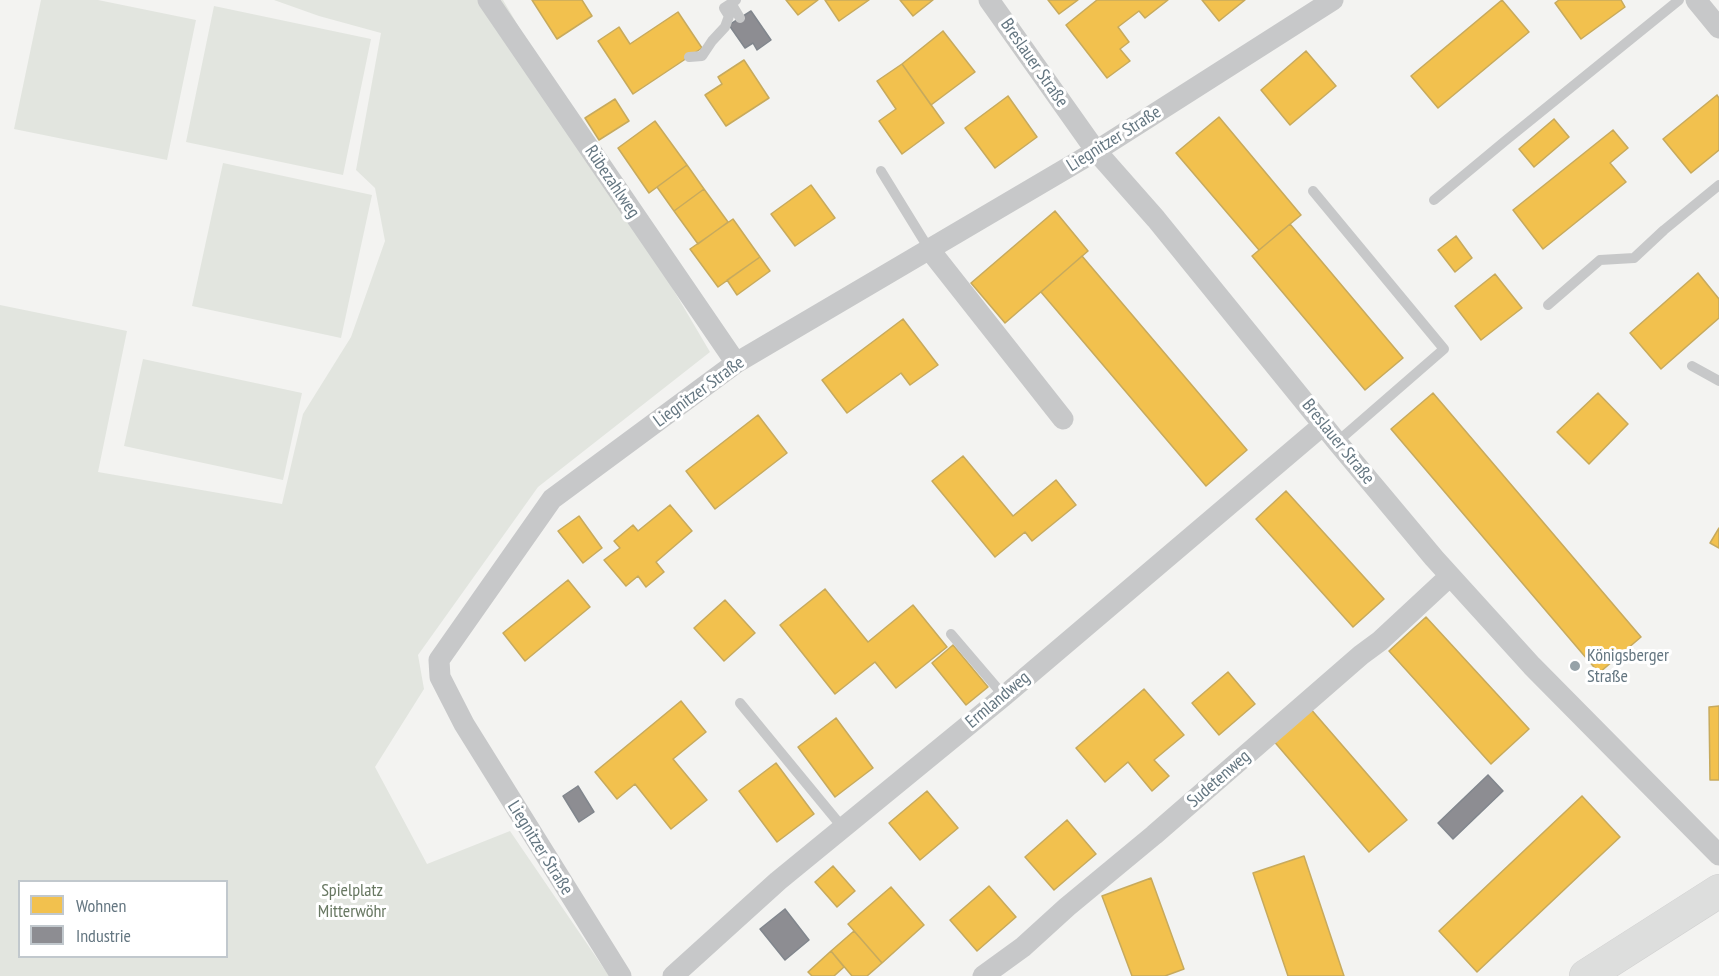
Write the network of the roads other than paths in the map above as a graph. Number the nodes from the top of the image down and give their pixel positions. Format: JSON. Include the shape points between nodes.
{"nodes":[{"id":1,"x":989,"y":0,"type":"edge"},
{"id":2,"x":1333,"y":0,"type":"edge"},
{"id":3,"x":1679,"y":0,"type":"edge"},
{"id":4,"x":1696,"y":0,"type":"edge"},
{"id":5,"x":493,"y":2,"type":"edge"},
{"id":6,"x":733,"y":2,"type":"edge"},
{"id":7,"x":740,"y":18,"type":"dead end"},
{"id":8,"x":1719,"y":28,"type":"edge"},
{"id":9,"x":689,"y":57,"type":"dead end"},
{"id":10,"x":1096,"y":151,"type":"junction"},
{"id":11,"x":880,"y":171,"type":"dead end"},
{"id":12,"x":1719,"y":185,"type":"edge"},
{"id":13,"x":1313,"y":191,"type":"dead end"},
{"id":14,"x":1434,"y":200,"type":"dead end"},
{"id":15,"x":929,"y":249,"type":"junction"},
{"id":16,"x":1548,"y":305,"type":"dead end"},
{"id":17,"x":736,"y":363,"type":"junction"},
{"id":18,"x":1692,"y":366,"type":"dead end"},
{"id":19,"x":1719,"y":381,"type":"edge"},
{"id":20,"x":1063,"y":419,"type":"dead end"},
{"id":21,"x":1323,"y":425,"type":"junction"},
{"id":22,"x":1337,"y":442,"type":"junction"},
{"id":23,"x":1450,"y":576,"type":"junction"},
{"id":24,"x":951,"y":634,"type":"dead end"},
{"id":25,"x":1004,"y":696,"type":"junction"},
{"id":26,"x":740,"y":704,"type":"dead end"},
{"id":27,"x":843,"y":828,"type":"junction"},
{"id":28,"x":1719,"y":855,"type":"edge"},
{"id":29,"x":1719,"y":891,"type":"edge"},
{"id":30,"x":621,"y":976,"type":"edge"},
{"id":31,"x":673,"y":976,"type":"edge"},
{"id":32,"x":983,"y":976,"type":"edge"},
{"id":33,"x":1586,"y":976,"type":"edge"}],
"edges":[{"from":1,"to":10,"type":"street","name":"Breslauer Straße"},
{"from":2,"to":10,"type":"street","name":"Liegnitzer Straße"},
{"from":3,"to":14,"type":"lane"},
{"from":4,"to":8,"type":"street"},
{"from":5,"to":17,"type":"street","name":"Rübezahlweg"},
{"from":6,"to":7,"type":"lane"},
{"from":6,"to":9,"type":"lane","via":[[724,8],[729,16],[725,27],[702,56]]},
{"from":10,"to":15,"type":"street","name":"Liegnitzer Straße"},
{"from":10,"to":21,"type":"street","name":"Breslauer Straße"},
{"from":11,"to":15,"type":"lane"},
{"from":12,"to":16,"type":"lane","via":[[1634,258],[1600,260]]},
{"from":13,"to":22,"type":"lane","via":[[1444,349]]},
{"from":15,"to":17,"type":"street","name":"Liegnitzer Straße"},
{"from":15,"to":20,"type":"street"},
{"from":17,"to":30,"type":"street","name":"Liegnitzer Straße","via":[[552,499],[439,660],[440,677],[464,724]]},
{"from":18,"to":19,"type":"lane"},
{"from":21,"to":22,"type":"street","name":"Breslauer Straße"},
{"from":21,"to":25,"type":"street","name":"Ermlandweg"},
{"from":22,"to":23,"type":"street","name":"Breslauer Straße"},
{"from":23,"to":28,"type":"street","name":"Breslauer Straße","via":[[1532,666]]},
{"from":23,"to":32,"type":"street","name":"Sudetenweg","via":[[1154,835],[1023,947]]},
{"from":24,"to":25,"type":"lane"},
{"from":25,"to":27,"type":"street","name":"Ermlandweg"},
{"from":26,"to":27,"type":"lane"},
{"from":27,"to":31,"type":"street","name":"Ermlandweg"},
{"from":29,"to":33,"type":"main road"}]}
